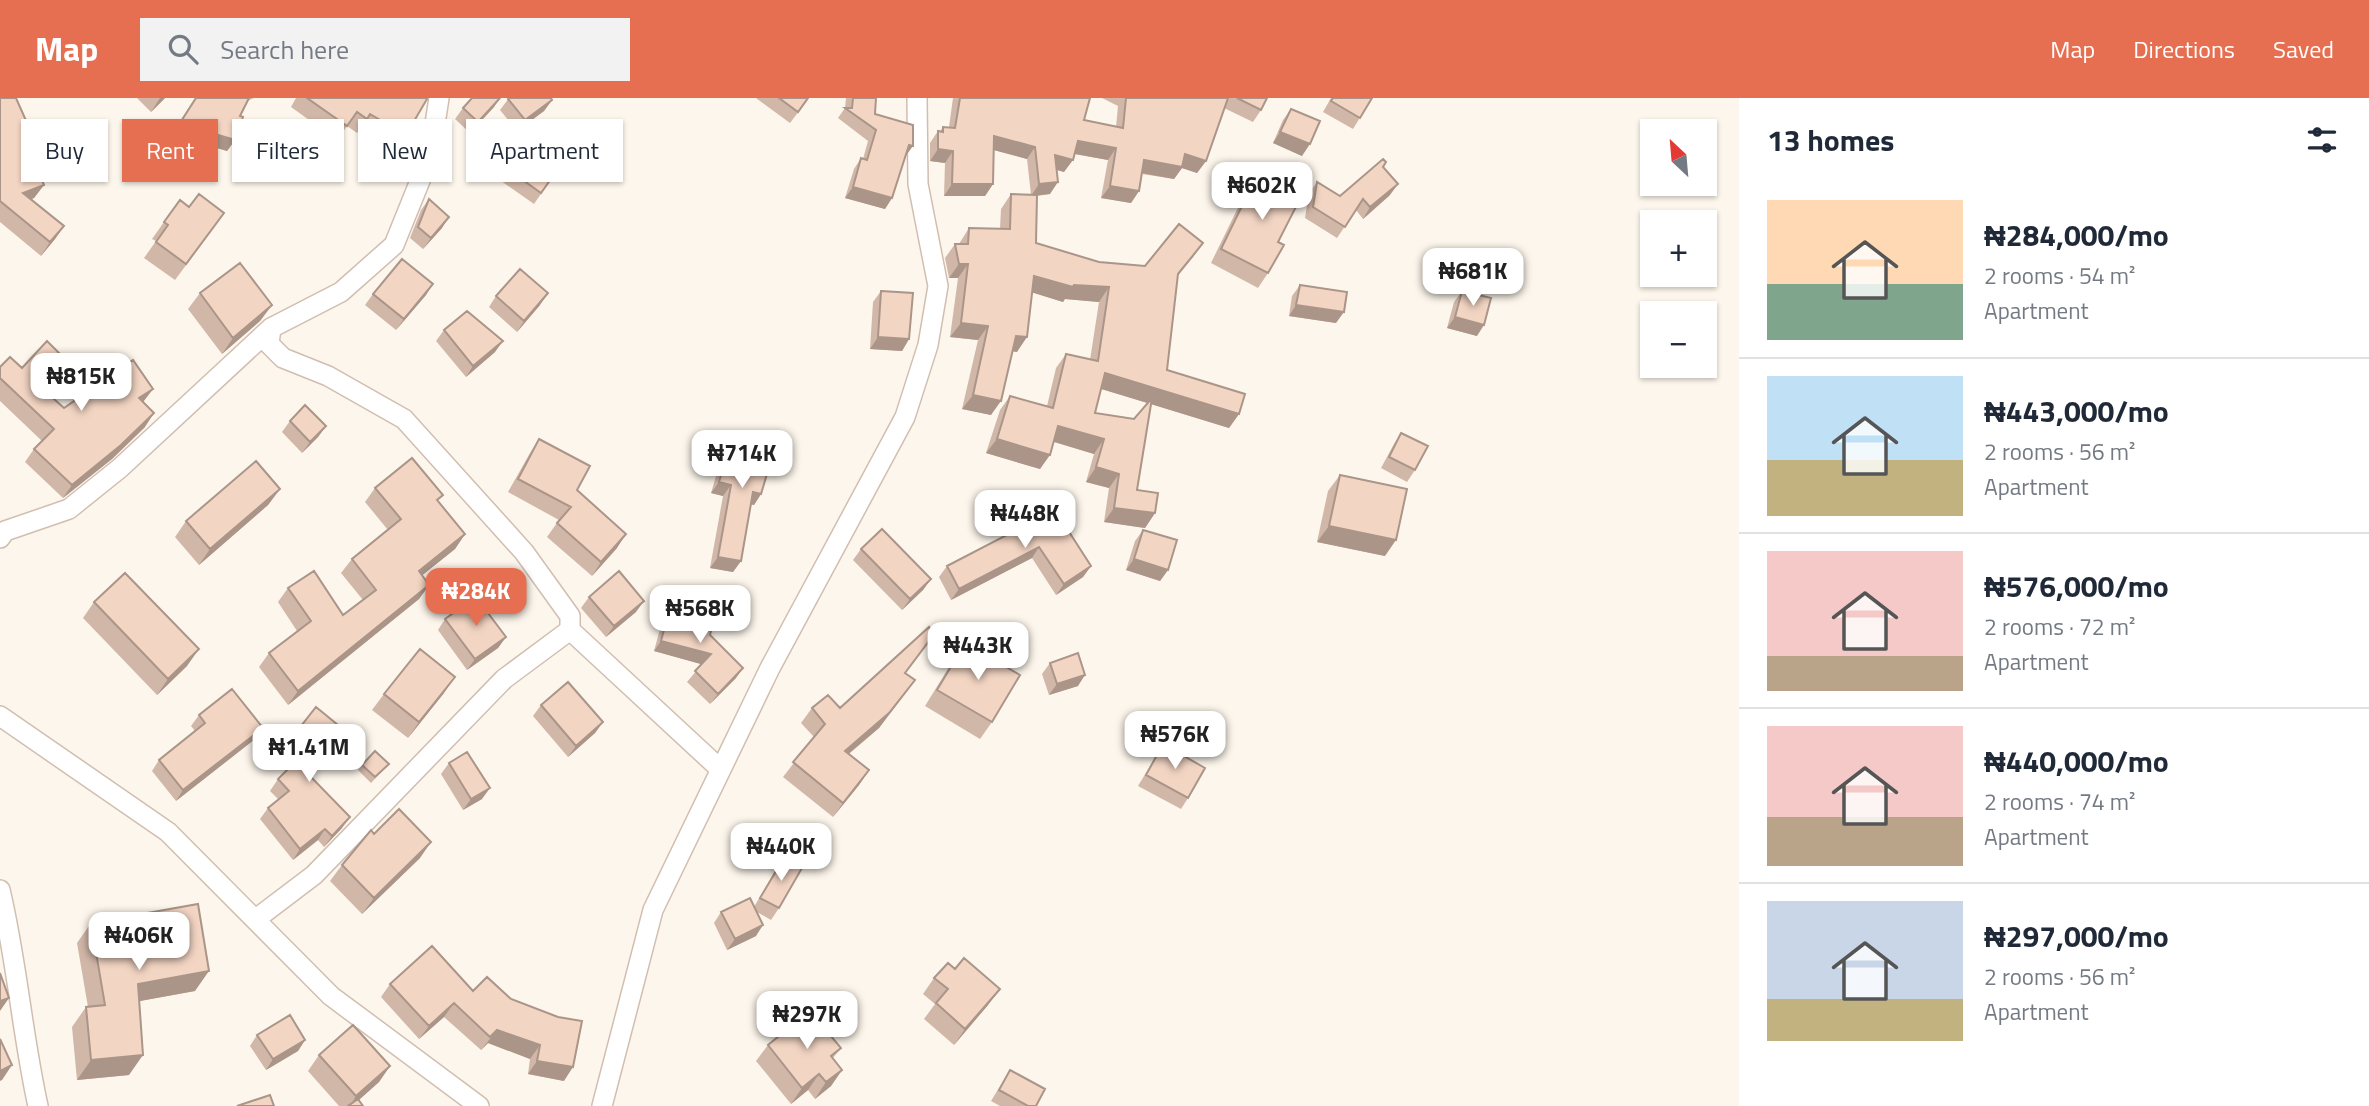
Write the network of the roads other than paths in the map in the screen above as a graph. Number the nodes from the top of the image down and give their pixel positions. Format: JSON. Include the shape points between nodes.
{"nodes":[{"id":1,"x":439,"y":98,"type":"edge"},
{"id":2,"x":917,"y":98,"type":"edge"},
{"id":3,"x":271,"y":328,"type":"junction"},
{"id":4,"x":0,"y":538,"type":"edge"},
{"id":5,"x":570,"y":629,"type":"junction"},
{"id":6,"x":0,"y":718,"type":"edge"},
{"id":7,"x":719,"y":768,"type":"junction"},
{"id":8,"x":0,"y":890,"type":"edge"},
{"id":9,"x":256,"y":919,"type":"junction"},
{"id":10,"x":38,"y":1106,"type":"edge"},
{"id":11,"x":479,"y":1106,"type":"edge"},
{"id":12,"x":602,"y":1106,"type":"edge"}],
"edges":[{"from":1,"to":3,"type":"street","via":[[430,156],[394,244],[341,292]]},
{"from":2,"to":7,"type":"street","via":[[918,184],[938,286],[928,345],[905,417]]},
{"from":3,"to":4,"type":"street","via":[[69,509],[5,531]]},
{"from":3,"to":5,"type":"street","via":[[269,344],[283,358],[328,376],[404,419],[524,552],[570,616]]},
{"from":5,"to":7,"type":"street"},
{"from":5,"to":9,"type":"street","via":[[504,679],[314,875]]},
{"from":6,"to":9,"type":"street","via":[[169,832]]},
{"from":7,"to":12,"type":"street","via":[[653,910]]},
{"from":8,"to":10,"type":"street"},
{"from":9,"to":11,"type":"street","via":[[331,996]]}]}
